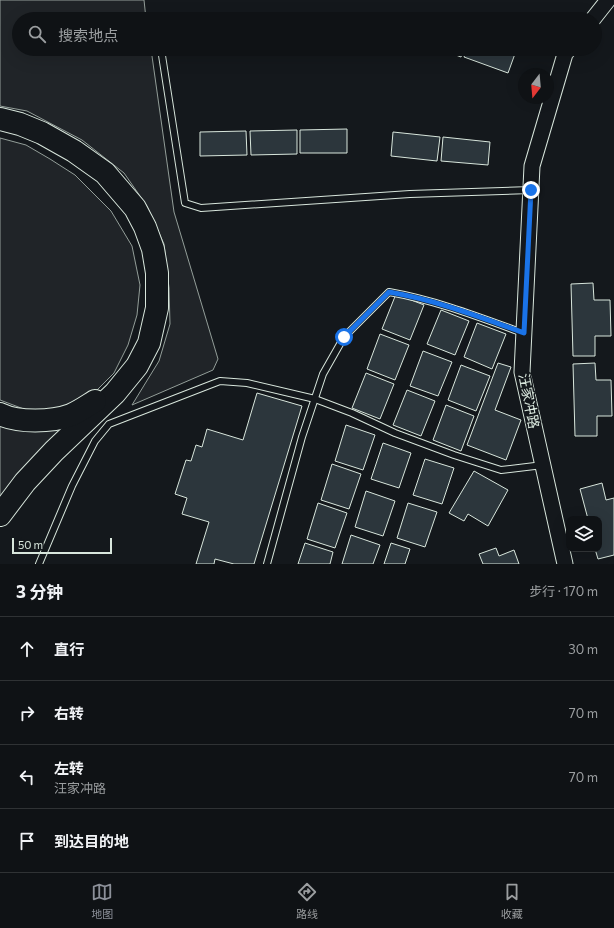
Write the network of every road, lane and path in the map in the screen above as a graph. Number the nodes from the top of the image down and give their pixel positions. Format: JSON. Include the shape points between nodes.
{"nodes":[{"id":1,"x":608,"y":0,"type":"edge"},
{"id":2,"x":599,"y":12,"type":"edge"},
{"id":3,"x":162,"y":56,"type":"edge"},
{"id":4,"x":564,"y":56,"type":"edge"},
{"id":5,"x":0,"y":119,"type":"edge"},
{"id":6,"x":0,"y":130,"type":"edge"},
{"id":7,"x":531,"y":190,"type":"junction"},
{"id":8,"x":524,"y":333,"type":"junction"},
{"id":9,"x":315,"y":399,"type":"junction"},
{"id":10,"x":0,"y":414,"type":"edge"},
{"id":11,"x":543,"y":466,"type":"junction"},
{"id":12,"x":0,"y":515,"type":"edge"},
{"id":13,"x":39,"y":564,"type":"edge"},
{"id":14,"x":267,"y":564,"type":"edge"},
{"id":15,"x":565,"y":564,"type":"edge"}],
"edges":[{"from":1,"to":2,"type":"street"},
{"from":3,"to":7,"type":"lane","via":[[185,203],[201,208],[410,194]]},
{"from":4,"to":7,"type":"street","name":"汪家冲路","via":[[532,166]]},
{"from":5,"to":12,"type":"highway","via":[[42,133],[74,151],[105,173],[135,208],[153,249],[157,273],[157,308],[149,343],[137,366],[115,393],[25,482]]},
{"from":6,"to":10,"type":"highway","via":[[28,139],[74,162],[96,180],[120,206],[134,229],[144,255],[147,288],[142,327],[134,352],[104,394],[70,415],[28,421]]},
{"from":7,"to":8,"type":"street","name":"汪家冲路"},
{"from":8,"to":9,"type":"lane","via":[[441,304],[389,292],[344,337],[323,374]]},
{"from":8,"to":11,"type":"street","name":"汪家冲路","via":[[522,372]]},
{"from":9,"to":11,"type":"lane","via":[[352,413],[395,434],[501,470]]},
{"from":9,"to":13,"type":"lane","via":[[247,383],[220,381],[109,424],[95,441],[72,486]]},
{"from":9,"to":14,"type":"lane"},
{"from":11,"to":15,"type":"street","name":"汪家冲路"}]}
